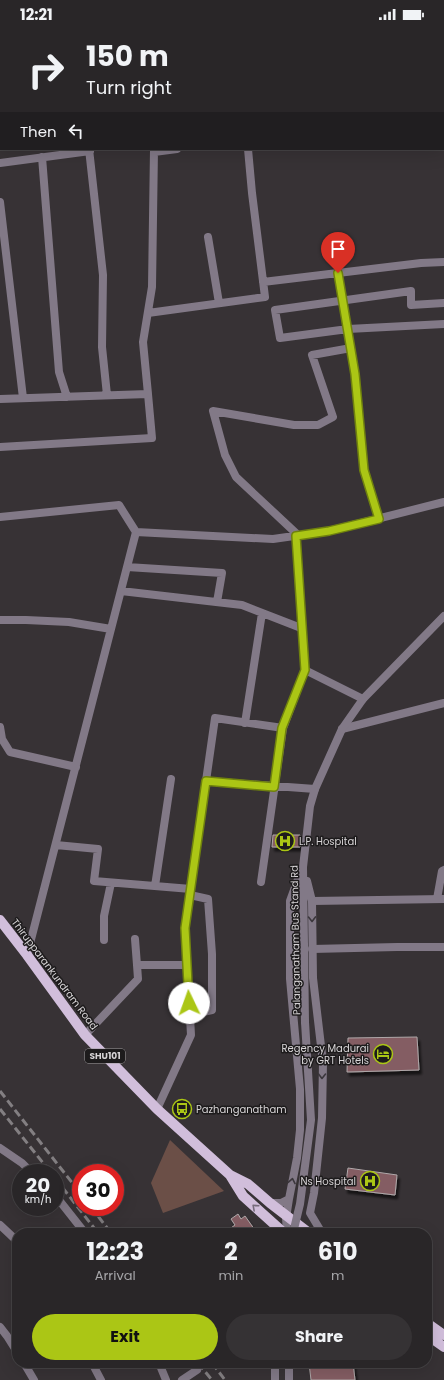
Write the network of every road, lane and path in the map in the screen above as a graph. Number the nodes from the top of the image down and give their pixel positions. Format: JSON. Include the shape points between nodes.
{"nodes":[{"id":1,"x":89,"y":150,"type":"edge"},
{"id":2,"x":166,"y":150,"type":"edge"},
{"id":3,"x":248,"y":150,"type":"edge"},
{"id":4,"x":154,"y":151,"type":"edge"},
{"id":5,"x":42,"y":157,"type":"junction"},
{"id":6,"x":0,"y":163,"type":"edge"},
{"id":7,"x":0,"y":202,"type":"edge"},
{"id":8,"x":208,"y":237,"type":"dead end"},
{"id":9,"x":444,"y":262,"type":"edge"},
{"id":10,"x":338,"y":273,"type":"junction"},
{"id":11,"x":263,"y":282,"type":"junction"},
{"id":12,"x":343,"y":300,"type":"junction"},
{"id":13,"x":219,"y":303,"type":"junction"},
{"id":14,"x":444,"y":303,"type":"edge"},
{"id":15,"x":148,"y":313,"type":"junction"},
{"id":16,"x":444,"y":324,"type":"edge"},
{"id":17,"x":348,"y":329,"type":"junction"},
{"id":18,"x":351,"y":348,"type":"junction"},
{"id":19,"x":148,"y":394,"type":"junction"},
{"id":20,"x":107,"y":395,"type":"junction"},
{"id":21,"x":68,"y":396,"type":"junction"},
{"id":22,"x":23,"y":398,"type":"junction"},
{"id":23,"x":0,"y":399,"type":"edge"},
{"id":24,"x":0,"y":447,"type":"edge"},
{"id":25,"x":444,"y":502,"type":"edge"},
{"id":26,"x":0,"y":517,"type":"edge"},
{"id":27,"x":379,"y":519,"type":"junction"},
{"id":28,"x":136,"y":532,"type":"junction"},
{"id":29,"x":298,"y":536,"type":"junction"},
{"id":30,"x":127,"y":567,"type":"junction"},
{"id":31,"x":121,"y":591,"type":"junction"},
{"id":32,"x":217,"y":602,"type":"junction"},
{"id":33,"x":262,"y":613,"type":"junction"},
{"id":34,"x":444,"y":616,"type":"edge"},
{"id":35,"x":0,"y":620,"type":"edge"},
{"id":36,"x":301,"y":628,"type":"junction"},
{"id":37,"x":111,"y":629,"type":"junction"},
{"id":38,"x":305,"y":670,"type":"junction"},
{"id":39,"x":364,"y":699,"type":"junction"},
{"id":40,"x":444,"y":703,"type":"edge"},
{"id":41,"x":245,"y":723,"type":"junction"},
{"id":42,"x":0,"y":727,"type":"edge"},
{"id":43,"x":282,"y":728,"type":"junction"},
{"id":44,"x":342,"y":729,"type":"junction"},
{"id":45,"x":0,"y":751,"type":"edge"},
{"id":46,"x":10,"y":752,"type":"junction"},
{"id":47,"x":76,"y":767,"type":"junction"},
{"id":48,"x":171,"y":779,"type":"dead end"},
{"id":49,"x":206,"y":781,"type":"junction"},
{"id":50,"x":274,"y":787,"type":"junction"},
{"id":51,"x":316,"y":789,"type":"junction"},
{"id":52,"x":56,"y":845,"type":"junction"},
{"id":53,"x":303,"y":867,"type":"junction"},
{"id":54,"x":444,"y":870,"type":"edge"},
{"id":55,"x":261,"y":882,"type":"dead end"},
{"id":56,"x":112,"y":883,"type":"junction"},
{"id":57,"x":155,"y":886,"type":"junction"},
{"id":58,"x":190,"y":892,"type":"junction"},
{"id":59,"x":441,"y":899,"type":"edge"},
{"id":60,"x":312,"y":901,"type":"junction"},
{"id":61,"x":0,"y":920,"type":"edge"},
{"id":62,"x":104,"y":940,"type":"dead end"},
{"id":63,"x":136,"y":940,"type":"dead end"},
{"id":64,"x":444,"y":947,"type":"edge"},
{"id":65,"x":312,"y":949,"type":"junction"},
{"id":66,"x":27,"y":955,"type":"junction"},
{"id":67,"x":137,"y":965,"type":"junction"},
{"id":68,"x":187,"y":965,"type":"junction"},
{"id":69,"x":190,"y":1016,"type":"junction"},
{"id":70,"x":85,"y":1035,"type":"junction"},
{"id":71,"x":157,"y":1109,"type":"junction"},
{"id":72,"x":0,"y":1148,"type":"edge"},
{"id":73,"x":23,"y":1164,"type":"edge"},
{"id":74,"x":230,"y":1175,"type":"junction"},
{"id":75,"x":289,"y":1199,"type":"junction"},
{"id":76,"x":270,"y":1203,"type":"junction"},
{"id":77,"x":64,"y":1207,"type":"edge"},
{"id":78,"x":286,"y":1216,"type":"junction"},
{"id":79,"x":0,"y":1225,"type":"edge"},
{"id":80,"x":80,"y":1228,"type":"edge"},
{"id":81,"x":278,"y":1228,"type":"edge"},
{"id":82,"x":287,"y":1228,"type":"edge"},
{"id":83,"x":294,"y":1228,"type":"edge"},
{"id":84,"x":302,"y":1228,"type":"edge"},
{"id":85,"x":319,"y":1228,"type":"edge"},
{"id":86,"x":12,"y":1236,"type":"edge"},
{"id":87,"x":0,"y":1327,"type":"edge"},
{"id":88,"x":432,"y":1327,"type":"edge"},
{"id":89,"x":444,"y":1335,"type":"edge"},
{"id":90,"x":432,"y":1339,"type":"edge"},
{"id":91,"x":12,"y":1344,"type":"edge"},
{"id":92,"x":444,"y":1347,"type":"edge"},
{"id":93,"x":27,"y":1368,"type":"edge"},
{"id":94,"x":95,"y":1368,"type":"edge"},
{"id":95,"x":161,"y":1368,"type":"edge"},
{"id":96,"x":275,"y":1368,"type":"edge"},
{"id":97,"x":289,"y":1368,"type":"edge"},
{"id":98,"x":197,"y":1370,"type":"dead end"},
{"id":99,"x":34,"y":1380,"type":"edge"},
{"id":100,"x":101,"y":1380,"type":"edge"},
{"id":101,"x":166,"y":1380,"type":"edge"},
{"id":102,"x":182,"y":1380,"type":"edge"},
{"id":103,"x":275,"y":1380,"type":"edge"},
{"id":104,"x":289,"y":1380,"type":"edge"}],
"edges":[{"from":1,"to":5,"type":"street"},
{"from":1,"to":20,"type":"street","via":[[103,276],[102,347]]},
{"from":2,"to":4,"type":"street"},
{"from":3,"to":11,"type":"street"},
{"from":4,"to":15,"type":"street","via":[[152,287]]},
{"from":5,"to":6,"type":"street"},
{"from":5,"to":21,"type":"street","via":[[59,372]]},
{"from":7,"to":22,"type":"street"},
{"from":8,"to":13,"type":"street"},
{"from":9,"to":10,"type":"street"},
{"from":10,"to":11,"type":"street"},
{"from":10,"to":12,"type":"street"},
{"from":11,"to":13,"type":"street","via":[[265,297]]},
{"from":12,"to":14,"type":"street","via":[[411,290],[411,305]]},
{"from":12,"to":17,"type":"street"},
{"from":12,"to":17,"type":"street","via":[[275,310],[280,338]]},
{"from":13,"to":15,"type":"street"},
{"from":15,"to":19,"type":"street","via":[[143,342]]},
{"from":16,"to":17,"type":"street"},
{"from":17,"to":18,"type":"street"},
{"from":18,"to":27,"type":"street","via":[[364,470]]},
{"from":18,"to":29,"type":"street","via":[[312,354],[333,417],[318,425],[294,425],[213,411],[225,455],[236,477]]},
{"from":19,"to":20,"type":"street"},
{"from":19,"to":24,"type":"street","via":[[152,438]]},
{"from":20,"to":21,"type":"street"},
{"from":21,"to":22,"type":"street"},
{"from":22,"to":23,"type":"street"},
{"from":25,"to":27,"type":"street"},
{"from":26,"to":28,"type":"street","via":[[120,505]]},
{"from":27,"to":29,"type":"street"},
{"from":28,"to":29,"type":"street","via":[[273,540]]},
{"from":28,"to":30,"type":"street"},
{"from":29,"to":36,"type":"street"},
{"from":30,"to":31,"type":"street"},
{"from":30,"to":32,"type":"street","via":[[222,573]]},
{"from":31,"to":32,"type":"street"},
{"from":31,"to":37,"type":"street"},
{"from":32,"to":33,"type":"street","via":[[242,605]]},
{"from":33,"to":36,"type":"street"},
{"from":33,"to":41,"type":"street"},
{"from":34,"to":39,"type":"street","name":"Palanganatham Bus Stand Rd"},
{"from":35,"to":37,"type":"street","via":[[69,622]]},
{"from":36,"to":38,"type":"street"},
{"from":37,"to":47,"type":"street"},
{"from":38,"to":39,"type":"street"},
{"from":38,"to":43,"type":"street"},
{"from":39,"to":44,"type":"street","name":"Palanganatham Bus Stand Rd"},
{"from":40,"to":44,"type":"street"},
{"from":41,"to":43,"type":"street"},
{"from":41,"to":49,"type":"street","via":[[215,718]]},
{"from":42,"to":46,"type":"street","via":[[2,739]]},
{"from":43,"to":50,"type":"street"},
{"from":44,"to":51,"type":"street","name":"Palanganatham Bus Stand Rd"},
{"from":45,"to":46,"type":"street"},
{"from":46,"to":47,"type":"street"},
{"from":47,"to":52,"type":"street"},
{"from":48,"to":57,"type":"street"},
{"from":49,"to":50,"type":"street"},
{"from":49,"to":58,"type":"street"},
{"from":50,"to":51,"type":"street"},
{"from":50,"to":55,"type":"street"},
{"from":51,"to":53,"type":"street","name":"Palanganatham Bus Stand Rd","via":[[310,806]]},
{"from":52,"to":56,"type":"street","via":[[98,849],[94,881]]},
{"from":52,"to":66,"type":"street"},
{"from":53,"to":60,"type":"street"},
{"from":75,"to":53,"type":"street","one_way":true,"via":[[300,1130],[300,1089],[290,979],[290,901]]},
{"from":53,"to":83,"type":"street","name":"Palanganatham Bus Stand Rd","bridge":true,"via":[[305,1022],[311,1120],[300,1204]]},
{"from":54,"to":59,"type":"street"},
{"from":56,"to":57,"type":"street"},
{"from":56,"to":62,"type":"street","via":[[104,916]]},
{"from":57,"to":58,"type":"street"},
{"from":58,"to":68,"type":"street","via":[[185,928]]},
{"from":58,"to":69,"type":"street","via":[[208,899],[212,954],[212,1010]]},
{"from":59,"to":60,"type":"street"},
{"from":60,"to":65,"type":"street","one_way":true},
{"from":61,"to":66,"type":"main road","name":"Thirupparankundram Road","number":"SHU101"},
{"from":63,"to":67,"type":"street"},
{"from":64,"to":65,"type":"street"},
{"from":65,"to":85,"type":"street","one_way":true,"via":[[322,1063],[322,1118],[310,1212]]},
{"from":66,"to":70,"type":"main road","name":"Thirupparankundram Road","number":"SHU101"},
{"from":67,"to":68,"type":"street"},
{"from":67,"to":70,"type":"street","via":[[138,979]]},
{"from":68,"to":69,"type":"street"},
{"from":69,"to":71,"type":"street","via":[[191,1035]]},
{"from":70,"to":71,"type":"main road","name":"Thirupparankundram Road","number":"SHU101"},
{"from":71,"to":74,"type":"main road","name":"Thirupparankundram Road","number":"SHU101"},
{"from":72,"to":73,"type":"street"},
{"from":74,"to":76,"type":"main road","name":"Thirupparankundram Road","number":"SHU101","via":[[248,1184]]},
{"from":81,"to":74,"type":"main road","name":"Thirupparankundram Road","number":"SHU101","one_way":true,"via":[[243,1196]]},
{"from":75,"to":76,"type":"street","via":[[281,1203]]},
{"from":75,"to":78,"type":"street"},
{"from":76,"to":78,"type":"main road","name":"Thirupparankundram Road","number":"SHU101"},
{"from":77,"to":80,"type":"street"},
{"from":78,"to":82,"type":"street"},
{"from":78,"to":84,"type":"main road","name":"Thirupparankundram Road","number":"SHU101"},
{"from":79,"to":86,"type":"street"},
{"from":87,"to":91,"type":"street"},
{"from":88,"to":89,"type":"main road"},
{"from":90,"to":92,"type":"main road"},
{"from":93,"to":99,"type":"street"},
{"from":94,"to":100,"type":"street"},
{"from":95,"to":101,"type":"street"},
{"from":96,"to":103,"type":"street"},
{"from":97,"to":104,"type":"street"},
{"from":98,"to":102,"type":"street"}]}
